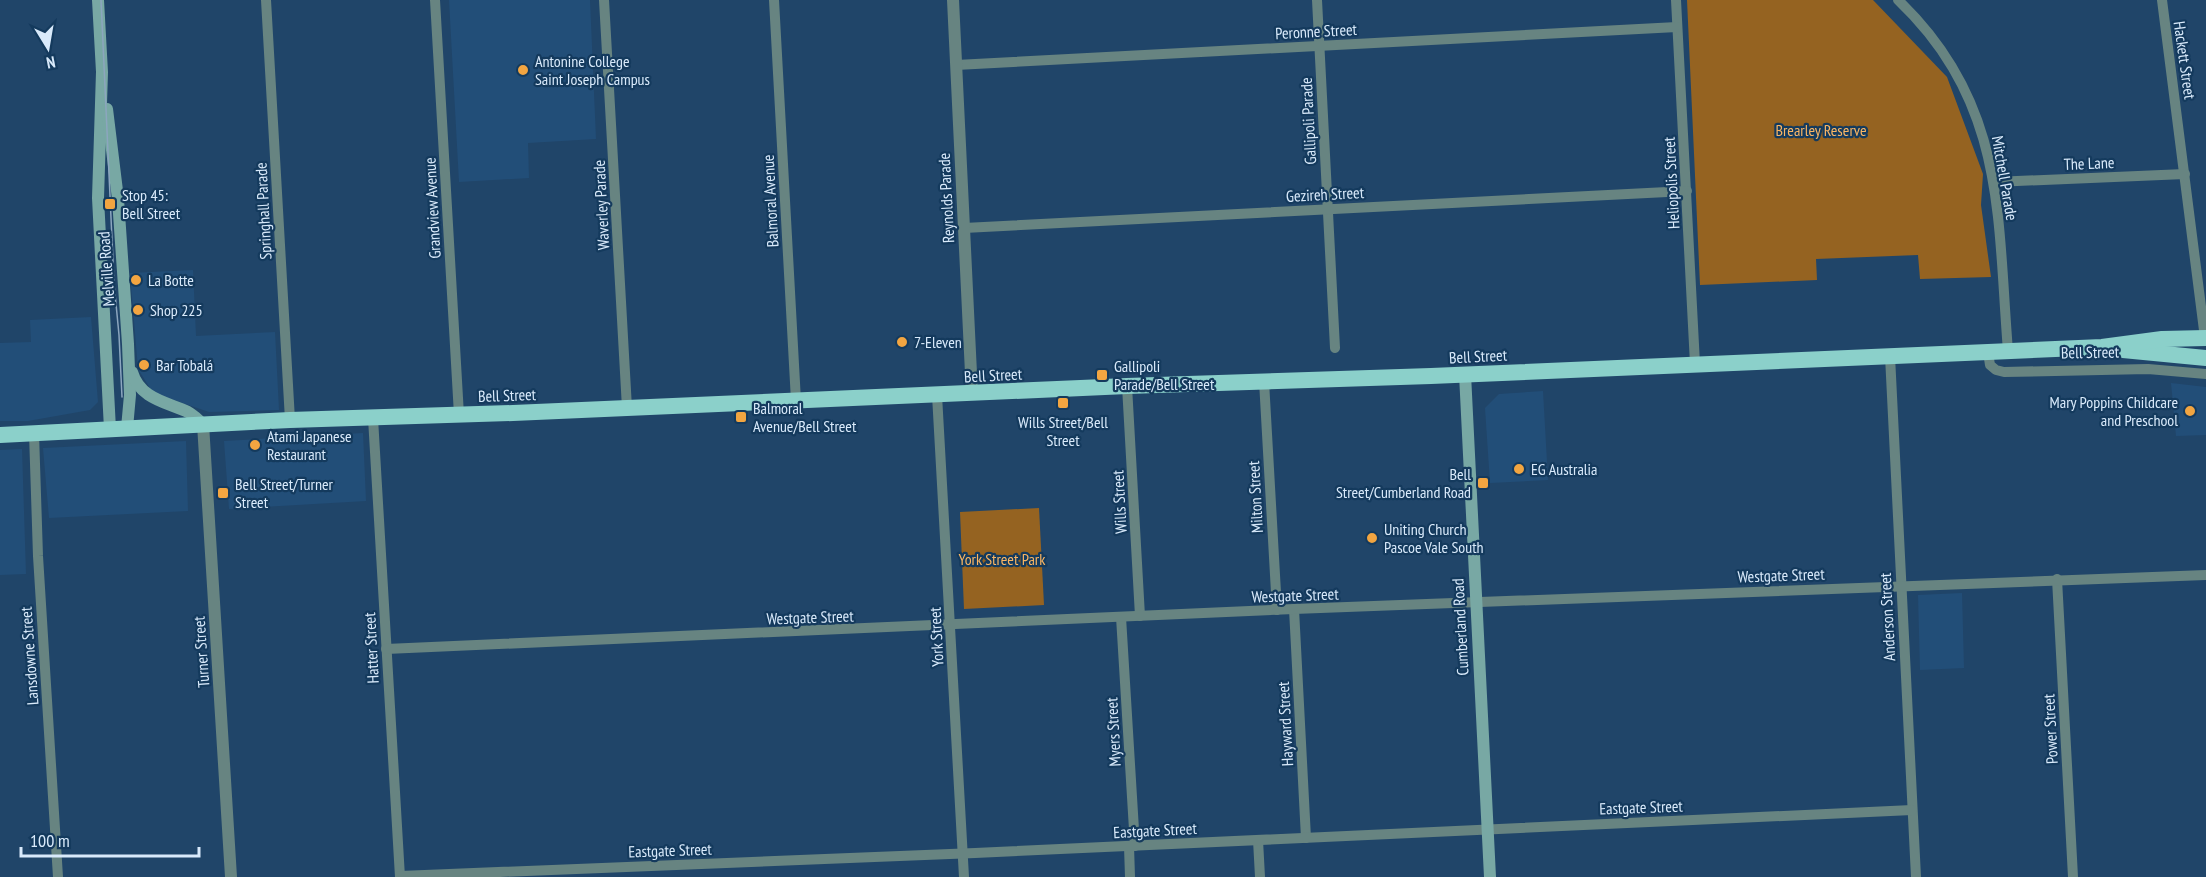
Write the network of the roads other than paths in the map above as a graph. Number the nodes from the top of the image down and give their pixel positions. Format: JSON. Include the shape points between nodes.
{"nodes":[{"id":1,"x":98,"y":0,"type":"edge"},
{"id":2,"x":266,"y":0,"type":"edge"},
{"id":3,"x":435,"y":0,"type":"edge"},
{"id":4,"x":604,"y":0,"type":"edge"},
{"id":5,"x":774,"y":0,"type":"edge"},
{"id":6,"x":953,"y":0,"type":"edge"},
{"id":7,"x":1317,"y":0,"type":"edge"},
{"id":8,"x":1676,"y":0,"type":"edge"},
{"id":9,"x":1898,"y":0,"type":"edge"},
{"id":10,"x":2162,"y":0,"type":"edge"},
{"id":11,"x":1677,"y":27,"type":"junction"},
{"id":12,"x":1320,"y":46,"type":"junction"},
{"id":13,"x":956,"y":65,"type":"junction"},
{"id":14,"x":102,"y":72,"type":"junction"},
{"id":15,"x":2185,"y":174,"type":"junction"},
{"id":16,"x":1994,"y":182,"type":"junction"},
{"id":17,"x":1687,"y":191,"type":"junction"},
{"id":18,"x":1328,"y":209,"type":"junction"},
{"id":19,"x":964,"y":228,"type":"junction"},
{"id":20,"x":2206,"y":338,"type":"edge"},
{"id":21,"x":2102,"y":346,"type":"junction"},
{"id":22,"x":1335,"y":348,"type":"dead end"},
{"id":23,"x":2008,"y":351,"type":"junction"},
{"id":24,"x":1988,"y":352,"type":"junction"},
{"id":25,"x":1890,"y":356,"type":"junction"},
{"id":26,"x":2206,"y":358,"type":"edge"},
{"id":27,"x":1695,"y":364,"type":"junction"},
{"id":28,"x":130,"y":366,"type":"junction"},
{"id":29,"x":1465,"y":374,"type":"junction"},
{"id":30,"x":2206,"y":374,"type":"edge"},
{"id":31,"x":1264,"y":381,"type":"junction"},
{"id":32,"x":1127,"y":387,"type":"junction"},
{"id":33,"x":972,"y":394,"type":"junction"},
{"id":34,"x":937,"y":395,"type":"junction"},
{"id":35,"x":796,"y":401,"type":"junction"},
{"id":36,"x":627,"y":408,"type":"junction"},
{"id":37,"x":459,"y":415,"type":"junction"},
{"id":38,"x":373,"y":418,"type":"junction"},
{"id":39,"x":290,"y":420,"type":"junction"},
{"id":40,"x":203,"y":424,"type":"junction"},
{"id":41,"x":119,"y":428,"type":"junction"},
{"id":42,"x":34,"y":433,"type":"junction"},
{"id":43,"x":0,"y":435,"type":"edge"},
{"id":44,"x":2206,"y":575,"type":"edge"},
{"id":45,"x":2057,"y":579,"type":"junction"},
{"id":46,"x":1901,"y":585,"type":"junction"},
{"id":47,"x":1476,"y":603,"type":"junction"},
{"id":48,"x":1293,"y":609,"type":"junction"},
{"id":49,"x":1276,"y":610,"type":"junction"},
{"id":50,"x":1140,"y":616,"type":"junction"},
{"id":51,"x":1121,"y":617,"type":"junction"},
{"id":52,"x":951,"y":625,"type":"junction"},
{"id":53,"x":386,"y":649,"type":"junction"},
{"id":54,"x":1912,"y":810,"type":"junction"},
{"id":55,"x":1487,"y":829,"type":"junction"},
{"id":56,"x":1306,"y":838,"type":"junction"},
{"id":57,"x":1258,"y":840,"type":"junction"},
{"id":58,"x":1132,"y":846,"type":"junction"},
{"id":59,"x":963,"y":853,"type":"junction"},
{"id":60,"x":400,"y":876,"type":"edge"},
{"id":61,"x":58,"y":877,"type":"edge"},
{"id":62,"x":231,"y":877,"type":"edge"},
{"id":63,"x":964,"y":877,"type":"edge"},
{"id":64,"x":1130,"y":877,"type":"edge"},
{"id":65,"x":1260,"y":877,"type":"edge"},
{"id":66,"x":1490,"y":877,"type":"edge"},
{"id":67,"x":1916,"y":877,"type":"edge"},
{"id":68,"x":2073,"y":877,"type":"edge"}],
"edges":[{"from":1,"to":14,"type":"main road","name":"Melville Road"},
{"from":2,"to":39,"type":"street","name":"Springhall Parade"},
{"from":3,"to":37,"type":"street","name":"Grandview Avenue"},
{"from":4,"to":36,"type":"street","name":"Waverley Parade"},
{"from":5,"to":35,"type":"street","name":"Balmoral Avenue"},
{"from":6,"to":13,"type":"street","name":"Reynolds Parade"},
{"from":7,"to":12,"type":"street","name":"Gallipoli Parade"},
{"from":8,"to":11,"type":"street","name":"Heliopolis Street"},
{"from":9,"to":16,"type":"street","name":"Mitchell Parade","via":[[1936,42],[1964,87],[1981,129]]},
{"from":10,"to":15,"type":"street","name":"Hackett Street"},
{"from":11,"to":12,"type":"street","name":"Peronne Street"},
{"from":11,"to":17,"type":"street","name":"Heliopolis Street"},
{"from":12,"to":13,"type":"street","name":"Peronne Street"},
{"from":12,"to":18,"type":"street","name":"Gallipoli Parade"},
{"from":13,"to":19,"type":"street","name":"Reynolds Parade"},
{"from":14,"to":28,"type":"main road","name":"Melville Road","via":[[118,199]]},
{"from":14,"to":41,"type":"main road","name":"Melville Road","via":[[98,198]]},
{"from":15,"to":16,"type":"street","name":"The Lane"},
{"from":15,"to":20,"type":"street","name":"Hackett Street"},
{"from":16,"to":23,"type":"street","name":"Mitchell Parade"},
{"from":17,"to":18,"type":"street","name":"Gezireh Street"},
{"from":17,"to":27,"type":"street","name":"Heliopolis Street"},
{"from":18,"to":19,"type":"street","name":"Gezireh Street"},
{"from":18,"to":22,"type":"street","name":"Gallipoli Parade"},
{"from":19,"to":33,"type":"street","name":"Reynolds Parade"},
{"from":20,"to":21,"type":"highway","name":"Bell Street"},
{"from":21,"to":23,"type":"highway","name":"Bell Street"},
{"from":21,"to":26,"type":"highway","name":"Bell Street"},
{"from":23,"to":24,"type":"highway","name":"Bell Street"},
{"from":24,"to":25,"type":"highway","name":"Bell Street"},
{"from":24,"to":30,"type":"street","name":"Bell Street","via":[[1990,365],[2004,372],[2148,369]]},
{"from":25,"to":27,"type":"highway","name":"Bell Street"},
{"from":25,"to":46,"type":"street","name":"Anderson Street"},
{"from":27,"to":29,"type":"highway","name":"Bell Street"},
{"from":28,"to":40,"type":"main road","via":[[138,386],[147,395],[188,412]]},
{"from":28,"to":41,"type":"main road","name":"Melville Road","via":[[130,395]]},
{"from":29,"to":31,"type":"highway","name":"Bell Street"},
{"from":29,"to":47,"type":"main road","name":"Cumberland Road"},
{"from":31,"to":32,"type":"highway","name":"Bell Street"},
{"from":31,"to":49,"type":"street","name":"Milton Street"},
{"from":32,"to":33,"type":"highway","name":"Bell Street"},
{"from":32,"to":50,"type":"street","name":"Wills Street"},
{"from":33,"to":34,"type":"highway","name":"Bell Street"},
{"from":34,"to":35,"type":"highway","name":"Bell Street"},
{"from":34,"to":52,"type":"street","name":"York Street"},
{"from":35,"to":36,"type":"highway","name":"Bell Street"},
{"from":36,"to":37,"type":"highway","name":"Bell Street"},
{"from":37,"to":38,"type":"highway","name":"Bell Street"},
{"from":38,"to":39,"type":"highway","name":"Bell Street"},
{"from":38,"to":53,"type":"street","name":"Hatter Street"},
{"from":39,"to":40,"type":"highway","name":"Bell Street"},
{"from":40,"to":41,"type":"highway","name":"Bell Street"},
{"from":40,"to":62,"type":"street","name":"Turner Street"},
{"from":41,"to":42,"type":"highway","name":"Bell Street"},
{"from":42,"to":43,"type":"highway","name":"Bell Street"},
{"from":42,"to":61,"type":"street","name":"Lansdowne Street"},
{"from":44,"to":45,"type":"street","name":"Westgate Street"},
{"from":45,"to":46,"type":"street","name":"Westgate Street"},
{"from":45,"to":68,"type":"street","name":"Power Street"},
{"from":46,"to":47,"type":"street","name":"Westgate Street"},
{"from":46,"to":54,"type":"street","name":"Anderson Street"},
{"from":47,"to":48,"type":"street","name":"Westgate Street"},
{"from":47,"to":55,"type":"main road","name":"Cumberland Road"},
{"from":48,"to":49,"type":"street","name":"Westgate Street"},
{"from":48,"to":56,"type":"street","name":"Hayward Street"},
{"from":49,"to":50,"type":"street","name":"Westgate Street"},
{"from":50,"to":51,"type":"street","name":"Westgate Street"},
{"from":51,"to":52,"type":"street","name":"Westgate Street"},
{"from":51,"to":58,"type":"street","name":"Myers Street"},
{"from":52,"to":53,"type":"street","name":"Westgate Street"},
{"from":52,"to":59,"type":"street","name":"York Street"},
{"from":53,"to":60,"type":"street","name":"Hatter Street"},
{"from":54,"to":55,"type":"street","name":"Eastgate Street"},
{"from":54,"to":67,"type":"street","name":"Anderson Street"},
{"from":55,"to":56,"type":"street","name":"Eastgate Street"},
{"from":55,"to":66,"type":"main road","name":"Cumberland Road"},
{"from":56,"to":57,"type":"street","name":"Eastgate Street"},
{"from":57,"to":58,"type":"street","name":"Eastgate Street"},
{"from":57,"to":65,"type":"street"},
{"from":58,"to":59,"type":"street","name":"Eastgate Street"},
{"from":58,"to":64,"type":"street","name":"Myers Street"},
{"from":59,"to":60,"type":"street","name":"Eastgate Street"},
{"from":59,"to":63,"type":"street","name":"York Street"}]}
